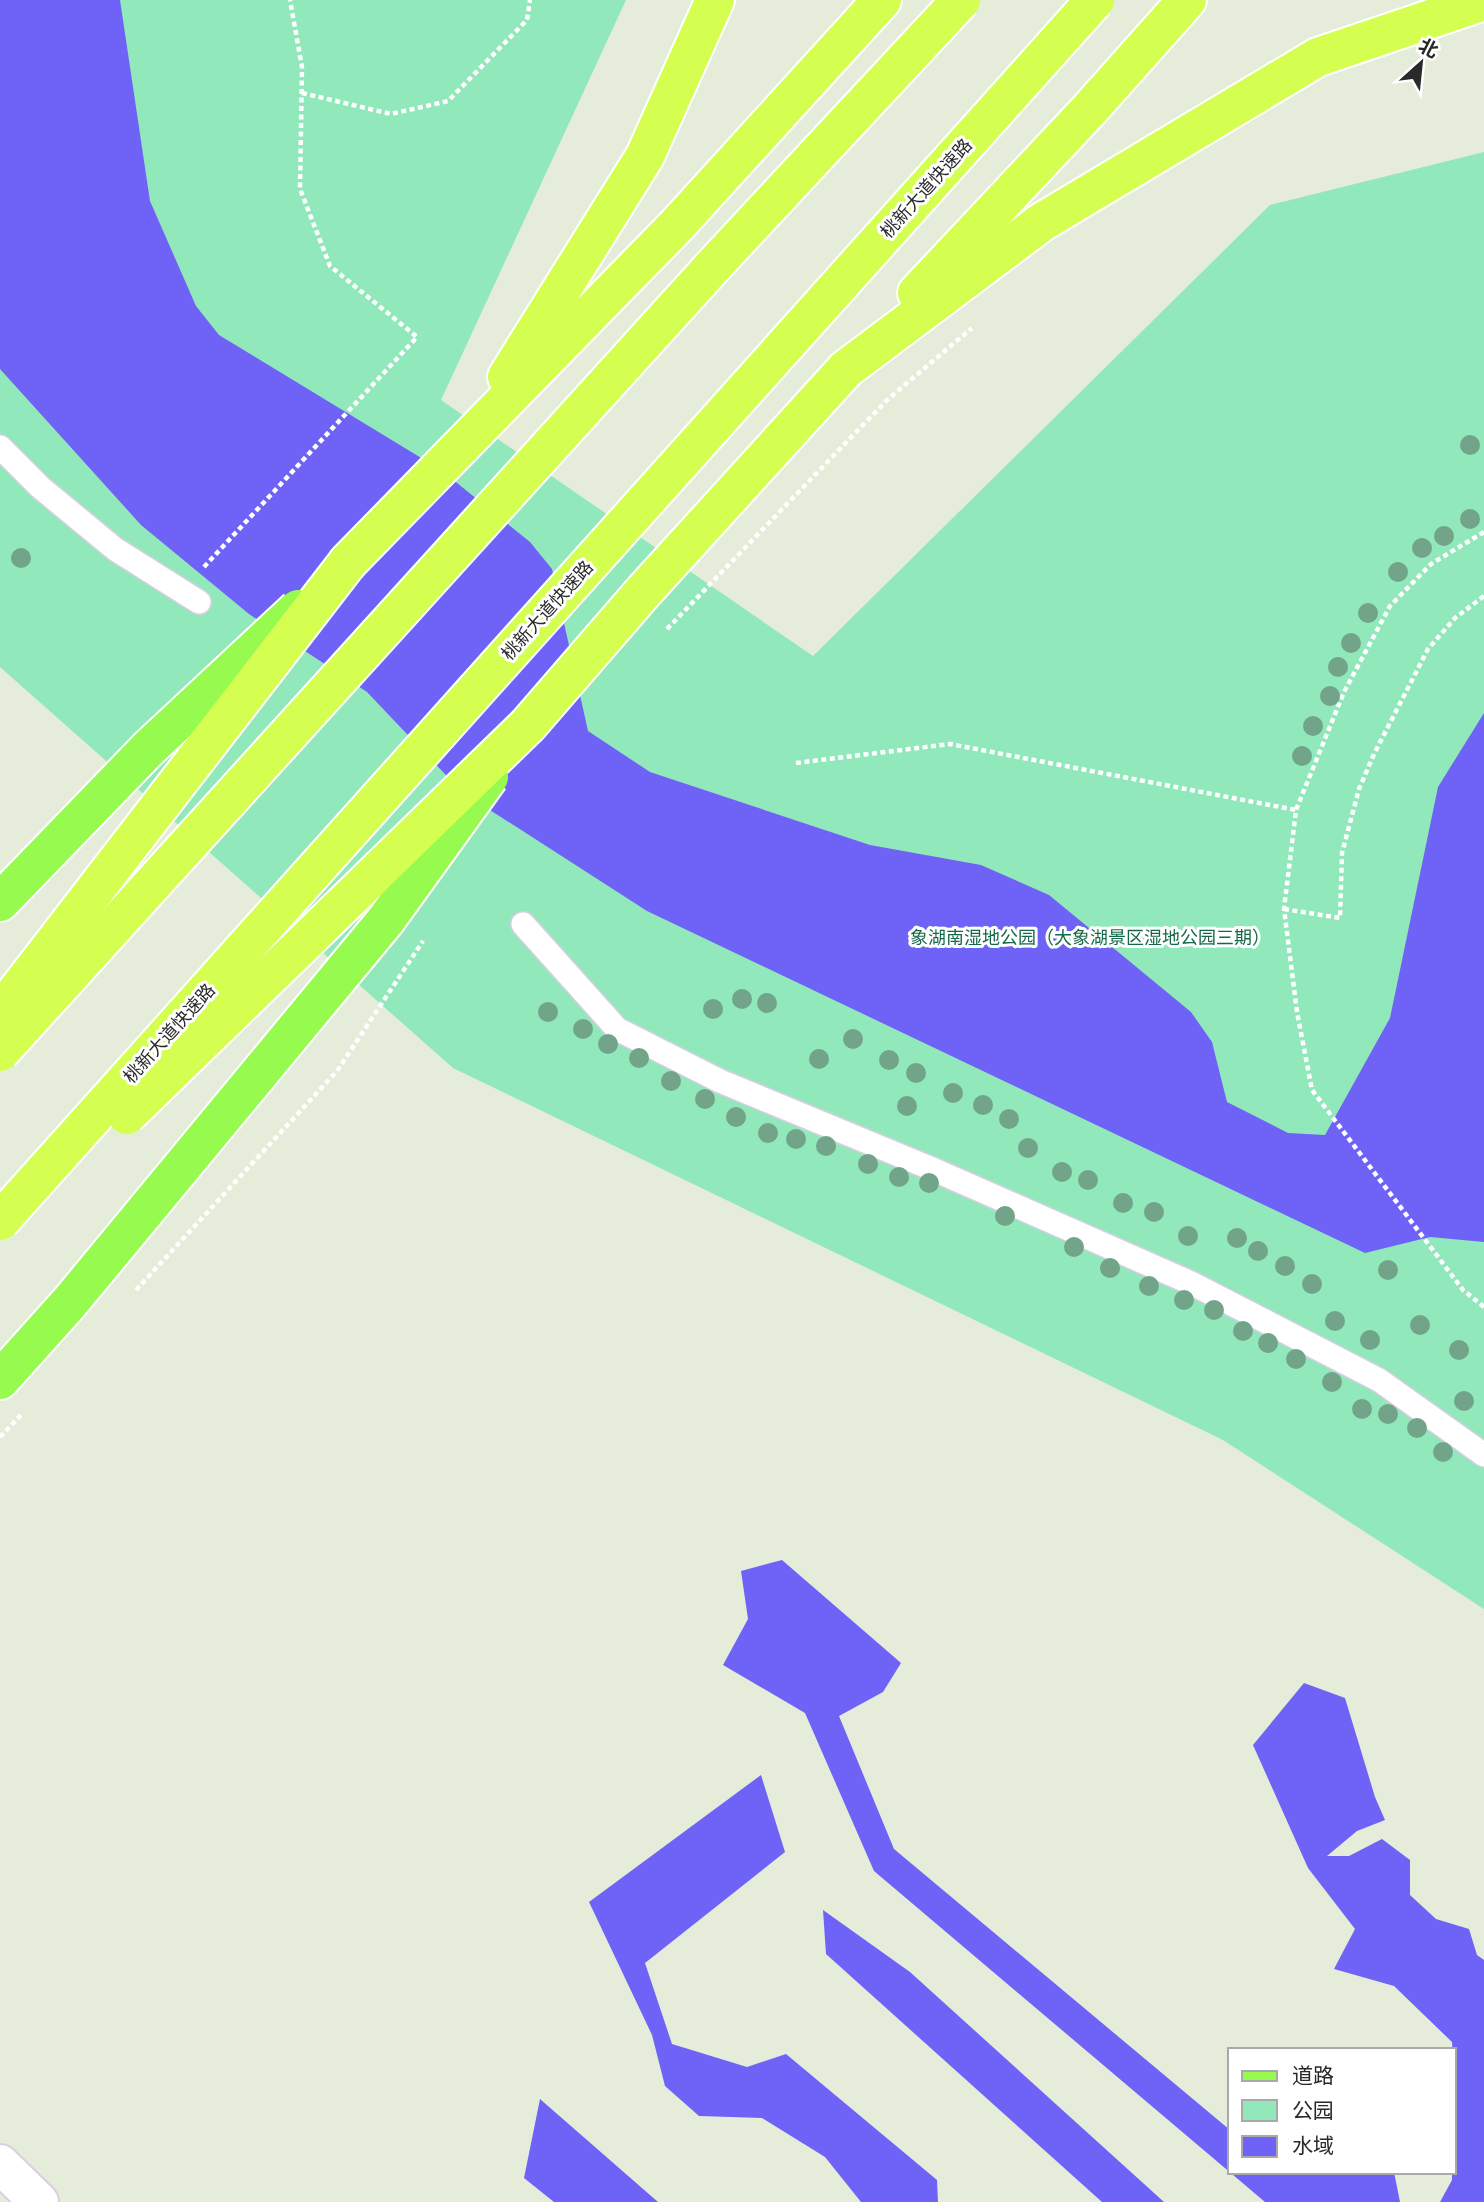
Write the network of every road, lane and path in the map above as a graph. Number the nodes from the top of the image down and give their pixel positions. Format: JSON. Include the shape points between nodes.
{"nodes":[{"id":1,"x":290,"y":0,"type":"edge"},
{"id":2,"x":530,"y":0,"type":"edge"},
{"id":3,"x":715,"y":0,"type":"edge"},
{"id":4,"x":882,"y":0,"type":"edge"},
{"id":5,"x":961,"y":0,"type":"edge"},
{"id":6,"x":1095,"y":0,"type":"edge"},
{"id":7,"x":1187,"y":0,"type":"edge"},
{"id":8,"x":1484,"y":1,"type":"edge"},
{"id":9,"x":302,"y":93,"type":"junction"},
{"id":10,"x":982,"y":319,"type":"dead end"},
{"id":11,"x":846,"y":369,"type":"junction"},
{"id":12,"x":465,"y":444,"type":"junction"},
{"id":13,"x":0,"y":447,"type":"edge"},
{"id":14,"x":1484,"y":532,"type":"edge"},
{"id":15,"x":348,"y":562,"type":"junction"},
{"id":16,"x":1484,"y":596,"type":"edge"},
{"id":17,"x":190,"y":597,"type":"joint"},
{"id":18,"x":664,"y":632,"type":"dead end"},
{"id":19,"x":528,"y":725,"type":"junction"},
{"id":20,"x":796,"y":763,"type":"dead end"},
{"id":21,"x":1296,"y":810,"type":"junction"},
{"id":22,"x":0,"y":902,"type":"edge"},
{"id":23,"x":1284,"y":909,"type":"junction"},
{"id":24,"x":523,"y":924,"type":"dead end"},
{"id":25,"x":428,"y":935,"type":"dead end"},
{"id":26,"x":0,"y":1013,"type":"edge"},
{"id":27,"x":0,"y":1052,"type":"edge"},
{"id":28,"x":0,"y":1222,"type":"edge"},
{"id":29,"x":0,"y":1238,"type":"edge"},
{"id":30,"x":131,"y":1295,"type":"dead end"},
{"id":31,"x":1484,"y":1307,"type":"edge"},
{"id":32,"x":0,"y":1380,"type":"edge"},
{"id":33,"x":28,"y":1406,"type":"dead end"},
{"id":34,"x":0,"y":1437,"type":"edge"},
{"id":35,"x":1484,"y":1455,"type":"edge"},
{"id":36,"x":0,"y":2164,"type":"edge"},
{"id":37,"x":39,"y":2202,"type":"edge"}],
"edges":[{"from":1,"to":9,"type":"path"},
{"from":2,"to":9,"type":"path","via":[[527,20],[448,101],[391,114]]},
{"from":3,"to":12,"type":"highway","via":[[645,156]]},
{"from":4,"to":12,"type":"highway","via":[[678,224]]},
{"from":5,"to":27,"type":"highway","bridge":true},
{"from":6,"to":28,"type":"highway","name":"桃新大道快速路","bridge":true},
{"from":7,"to":11,"type":"highway"},
{"from":8,"to":11,"type":"highway","via":[[1318,57],[1042,222]]},
{"from":9,"to":17,"type":"path","via":[[300,189],[330,266],[417,337]]},
{"from":10,"to":18,"type":"path","via":[[887,400]]},
{"from":11,"to":19,"type":"highway"},
{"from":12,"to":15,"type":"highway"},
{"from":13,"to":17,"type":"lane","via":[[115,549]]},
{"from":14,"to":21,"type":"path","via":[[1431,564],[1390,607],[1344,692]]},
{"from":15,"to":22,"type":"main road","bridge":true,"via":[[149,748]]},
{"from":15,"to":26,"type":"highway","bridge":true},
{"from":16,"to":23,"type":"path","via":[[1455,618],[1428,649],[1374,754],[1359,789],[1342,853],[1340,918]]},
{"from":19,"to":29,"type":"highway","bridge":true},
{"from":19,"to":32,"type":"main road","bridge":true,"via":[[386,920],[71,1302]]},
{"from":20,"to":21,"type":"path","via":[[950,744]]},
{"from":21,"to":23,"type":"path"},
{"from":23,"to":31,"type":"path","via":[[1312,1090],[1463,1290]]},
{"from":24,"to":35,"type":"lane","via":[[617,1029],[720,1082],[1191,1283],[1379,1380]]},
{"from":25,"to":30,"type":"path","via":[[337,1071]]},
{"from":33,"to":34,"type":"path"},
{"from":36,"to":37,"type":"street"}]}
